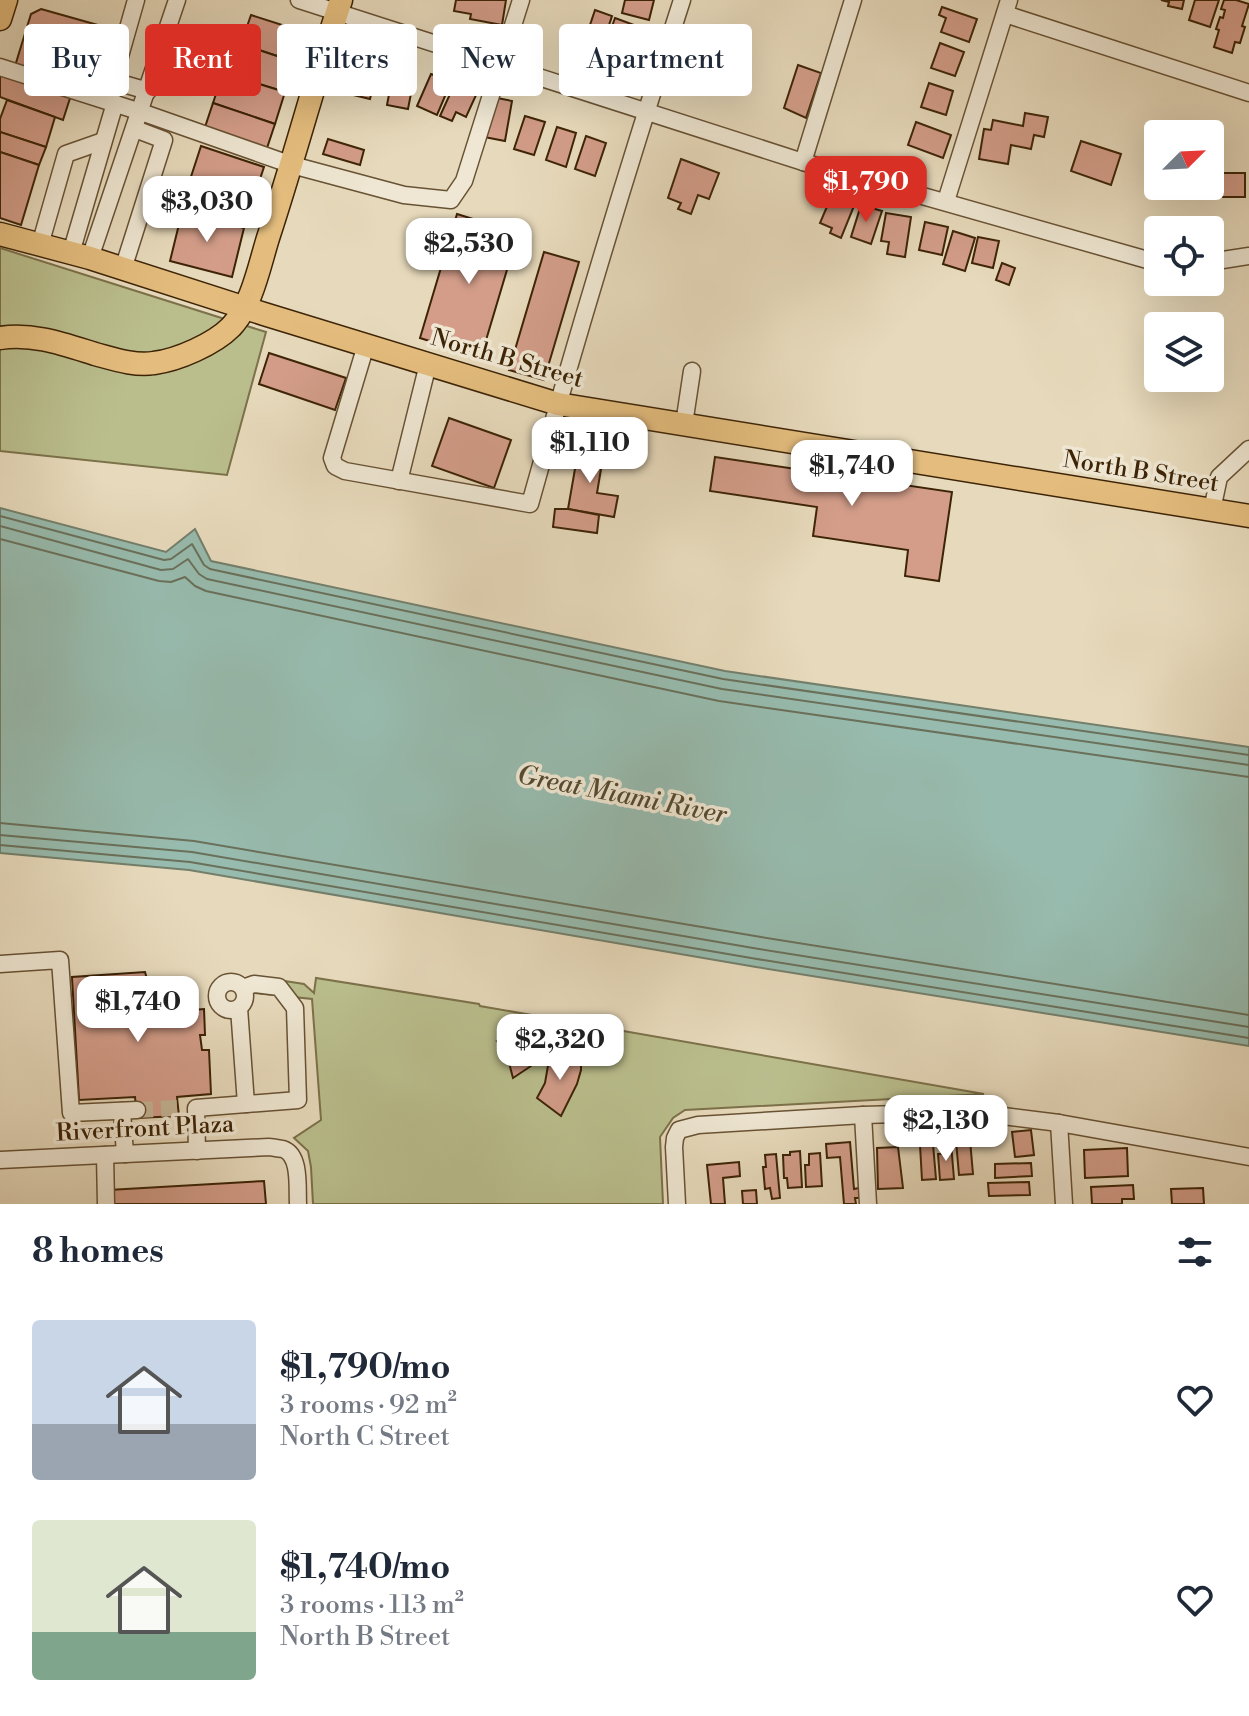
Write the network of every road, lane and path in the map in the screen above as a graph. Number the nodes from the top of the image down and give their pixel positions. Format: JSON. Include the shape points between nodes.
{"nodes":[{"id":1,"x":6,"y":0,"type":"edge"},
{"id":2,"x":177,"y":0,"type":"edge"},
{"id":3,"x":299,"y":0,"type":"edge"},
{"id":4,"x":521,"y":0,"type":"edge"},
{"id":5,"x":682,"y":0,"type":"edge"},
{"id":6,"x":853,"y":0,"type":"edge"},
{"id":7,"x":133,"y":1,"type":"edge"},
{"id":8,"x":339,"y":6,"type":"edge"},
{"id":9,"x":1007,"y":7,"type":"edge"},
{"id":10,"x":0,"y":19,"type":"edge"},
{"id":11,"x":169,"y":24,"type":"edge"},
{"id":12,"x":514,"y":24,"type":"edge"},
{"id":13,"x":433,"y":41,"type":"edge"},
{"id":14,"x":0,"y":67,"type":"edge"},
{"id":15,"x":543,"y":79,"type":"edge"},
{"id":16,"x":145,"y":90,"type":"edge"},
{"id":17,"x":1249,"y":93,"type":"edge"},
{"id":18,"x":146,"y":96,"type":"edge"},
{"id":19,"x":491,"y":96,"type":"edge"},
{"id":20,"x":115,"y":103,"type":"junction"},
{"id":21,"x":646,"y":110,"type":"junction"},
{"id":22,"x":141,"y":112,"type":"junction"},
{"id":23,"x":135,"y":129,"type":"junction"},
{"id":24,"x":103,"y":141,"type":"junction"},
{"id":25,"x":803,"y":162,"type":"junction"},
{"id":26,"x":292,"y":165,"type":"junction"},
{"id":27,"x":946,"y":201,"type":"junction"},
{"id":28,"x":0,"y":234,"type":"edge"},
{"id":29,"x":40,"y":245,"type":"junction"},
{"id":30,"x":81,"y":256,"type":"junction"},
{"id":31,"x":1249,"y":256,"type":"edge"},
{"id":32,"x":1144,"y":259,"type":"edge"},
{"id":33,"x":1224,"y":260,"type":"edge"},
{"id":34,"x":123,"y":269,"type":"junction"},
{"id":35,"x":245,"y":308,"type":"junction"},
{"id":36,"x":0,"y":338,"type":"edge"},
{"id":37,"x":366,"y":345,"type":"junction"},
{"id":38,"x":428,"y":364,"type":"junction"},
{"id":39,"x":692,"y":371,"type":"dead end"},
{"id":40,"x":558,"y":404,"type":"junction"},
{"id":41,"x":684,"y":424,"type":"junction"},
{"id":42,"x":1248,"y":450,"type":"edge"},
{"id":43,"x":399,"y":481,"type":"junction"},
{"id":44,"x":1212,"y":510,"type":"junction"},
{"id":45,"x":1249,"y":516,"type":"edge"},
{"id":46,"x":0,"y":964,"type":"edge"},
{"id":47,"x":243,"y":988,"type":"junction"},
{"id":48,"x":239,"y":1008,"type":"junction"},
{"id":49,"x":246,"y":1104,"type":"junction"},
{"id":50,"x":178,"y":1108,"type":"tunnel mouth"},
{"id":51,"x":196,"y":1108,"type":"junction"},
{"id":52,"x":863,"y":1115,"type":"junction"},
{"id":53,"x":1059,"y":1123,"type":"junction"},
{"id":54,"x":197,"y":1151,"type":"junction"},
{"id":55,"x":125,"y":1154,"type":"junction"},
{"id":56,"x":105,"y":1155,"type":"junction"},
{"id":57,"x":1249,"y":1158,"type":"edge"},
{"id":58,"x":0,"y":1160,"type":"edge"},
{"id":59,"x":95,"y":1204,"type":"edge"},
{"id":60,"x":106,"y":1204,"type":"edge"},
{"id":61,"x":298,"y":1204,"type":"edge"},
{"id":62,"x":677,"y":1204,"type":"edge"},
{"id":63,"x":868,"y":1204,"type":"edge"},
{"id":64,"x":1064,"y":1204,"type":"edge"}],
"edges":[{"from":1,"to":10,"type":"main road"},
{"from":2,"to":11,"type":"street"},
{"from":3,"to":8,"type":"street"},
{"from":4,"to":12,"type":"street"},
{"from":5,"to":21,"type":"street"},
{"from":6,"to":25,"type":"street"},
{"from":7,"to":16,"type":"street","via":[[113,81]]},
{"from":8,"to":13,"type":"street"},
{"from":8,"to":26,"type":"main road"},
{"from":9,"to":17,"type":"street"},
{"from":9,"to":27,"type":"street"},
{"from":14,"to":20,"type":"street"},
{"from":15,"to":21,"type":"street"},
{"from":18,"to":22,"type":"street"},
{"from":19,"to":26,"type":"street","via":[[464,181],[451,200],[404,195]]},
{"from":20,"to":22,"type":"street"},
{"from":20,"to":24,"type":"street"},
{"from":21,"to":25,"type":"street"},
{"from":21,"to":40,"type":"street"},
{"from":22,"to":23,"type":"street"},
{"from":22,"to":26,"type":"street"},
{"from":23,"to":30,"type":"street"},
{"from":23,"to":34,"type":"street","via":[[164,140]]},
{"from":24,"to":29,"type":"street","via":[[66,154]]},
{"from":24,"to":30,"type":"street"},
{"from":25,"to":27,"type":"street"},
{"from":26,"to":35,"type":"main road"},
{"from":27,"to":32,"type":"street"},
{"from":28,"to":29,"type":"main road","name":"North B Street"},
{"from":29,"to":30,"type":"main road","name":"North B Street"},
{"from":30,"to":34,"type":"main road","name":"North B Street"},
{"from":31,"to":33,"type":"street"},
{"from":34,"to":35,"type":"main road","name":"North B Street"},
{"from":35,"to":36,"type":"main road","via":[[219,336],[184,355],[152,364],[133,364],[38,338]]},
{"from":35,"to":37,"type":"main road","name":"North B Street"},
{"from":37,"to":38,"type":"main road","name":"North B Street"},
{"from":37,"to":43,"type":"street","via":[[332,458],[345,471]]},
{"from":38,"to":40,"type":"main road","name":"North B Street"},
{"from":38,"to":43,"type":"street"},
{"from":39,"to":41,"type":"street"},
{"from":40,"to":41,"type":"main road","name":"North B Street"},
{"from":40,"to":43,"type":"street","via":[[530,504]]},
{"from":41,"to":44,"type":"main road","name":"North B Street"},
{"from":42,"to":44,"type":"street","via":[[1219,477]]},
{"from":44,"to":45,"type":"main road","name":"North B Street"},
{"from":46,"to":55,"type":"street","via":[[60,960],[71,1113],[129,1110]]},
{"from":47,"to":48,"type":"street","via":[[245,999]]},
{"from":47,"to":48,"type":"street","via":[[228,982],[217,993],[223,1008]]},
{"from":47,"to":49,"type":"street","via":[[279,987],[295,1008],[298,1100]]},
{"from":48,"to":49,"type":"street"},
{"from":49,"to":51,"type":"street"},
{"from":50,"to":51,"type":"street"},
{"from":51,"to":54,"type":"street"},
{"from":52,"to":53,"type":"street","via":[[971,1112]]},
{"from":52,"to":62,"type":"street","via":[[679,1130],[674,1147]]},
{"from":52,"to":63,"type":"street"},
{"from":53,"to":57,"type":"street"},
{"from":53,"to":64,"type":"street"},
{"from":54,"to":55,"type":"street","name":"Riverfront Plaza"},
{"from":54,"to":61,"type":"street","name":"Riverfront Plaza","via":[[282,1149],[295,1163]]},
{"from":55,"to":56,"type":"street","name":"Riverfront Plaza"},
{"from":56,"to":58,"type":"street","name":"Riverfront Plaza"},
{"from":56,"to":60,"type":"street"},
{"from":59,"to":60,"type":"street"}]}
